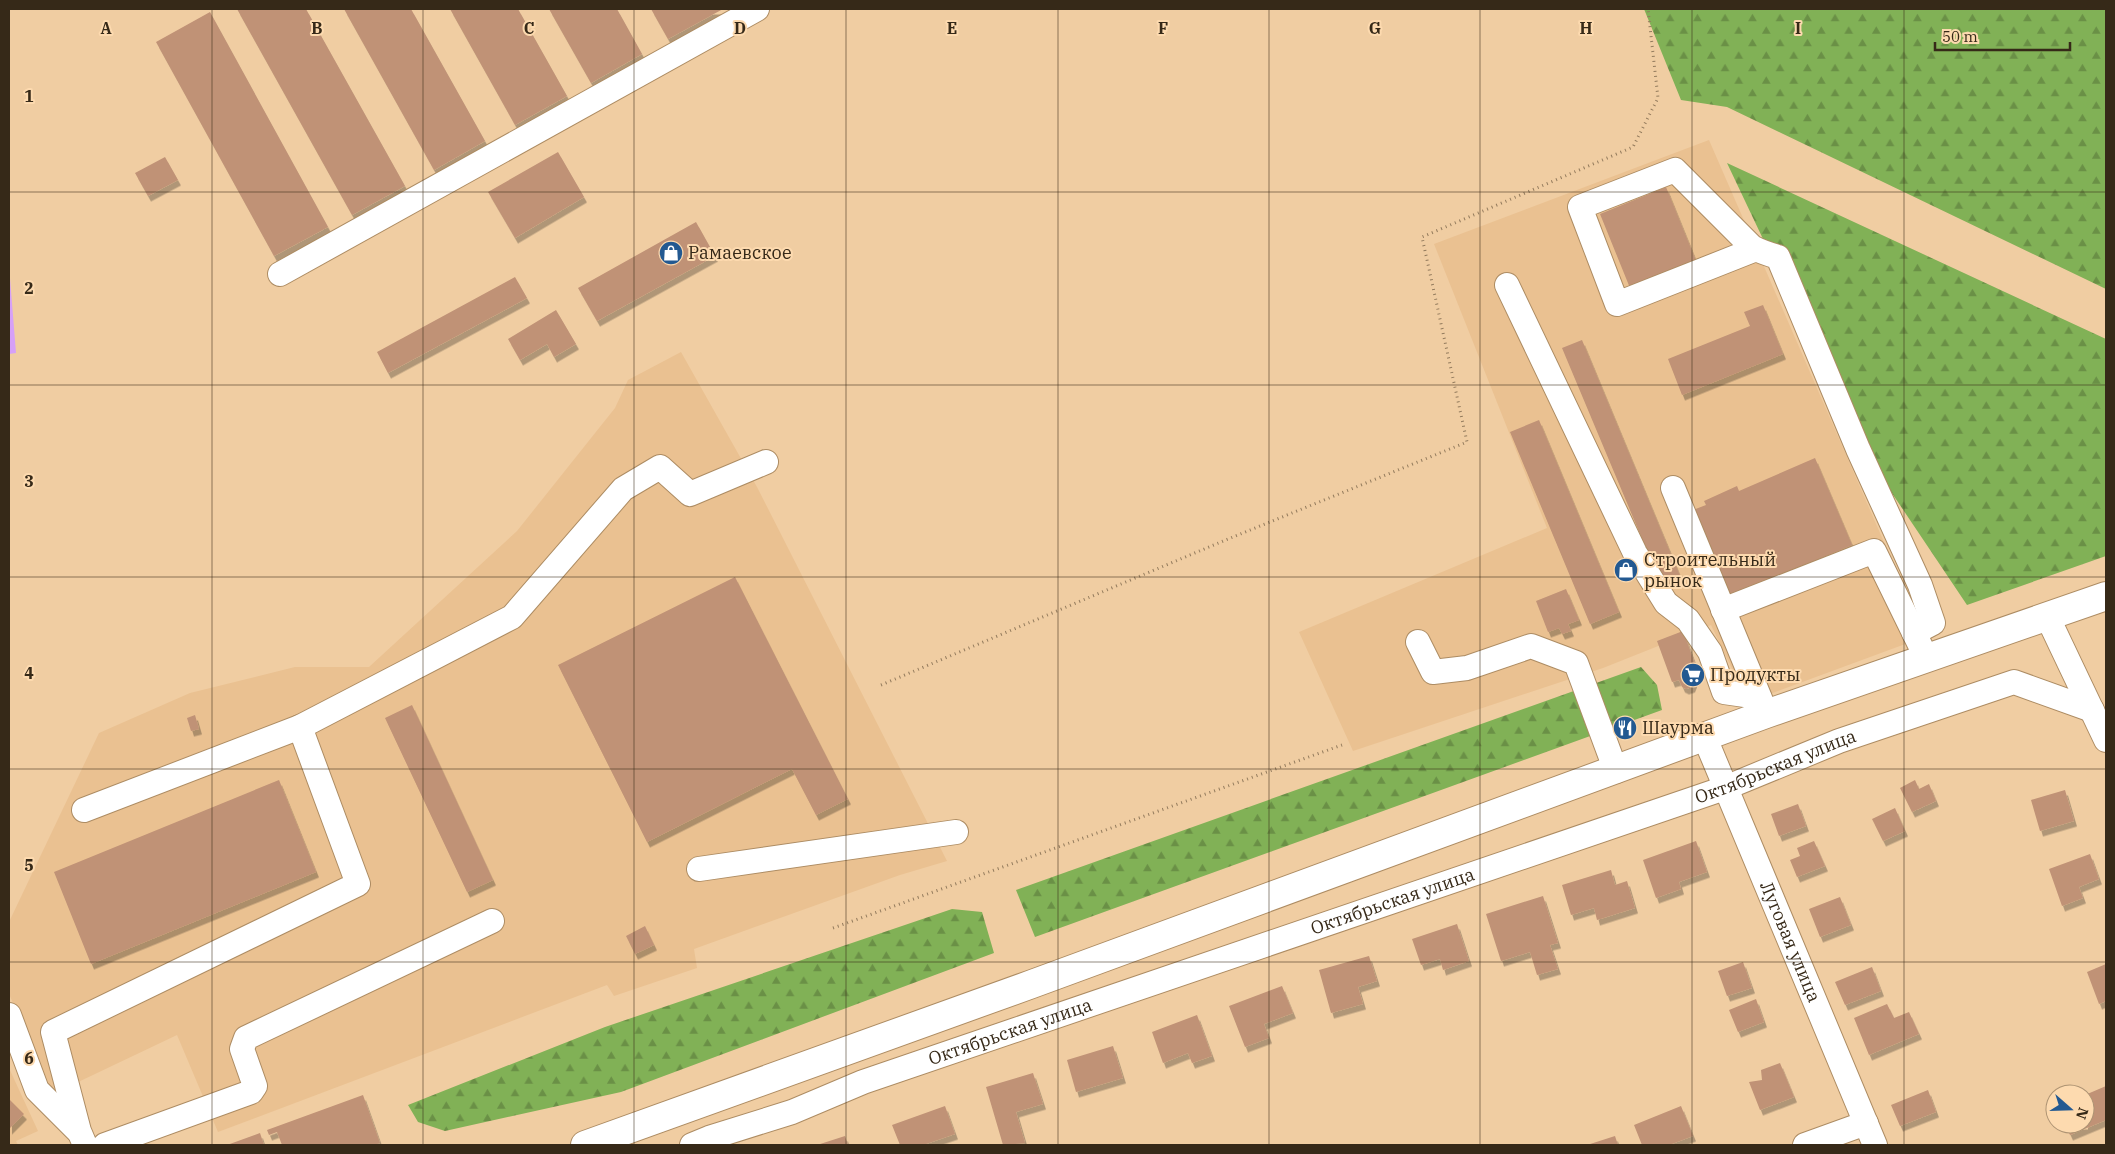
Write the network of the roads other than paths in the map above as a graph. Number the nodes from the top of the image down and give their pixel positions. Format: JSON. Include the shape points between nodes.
{"nodes":[{"id":1,"x":758,"y":9,"type":"edge"},
{"id":2,"x":1756,"y":249,"type":"junction"},
{"id":3,"x":280,"y":274,"type":"dead end"},
{"id":4,"x":1507,"y":285,"type":"dead end"},
{"id":5,"x":766,"y":462,"type":"dead end"},
{"id":6,"x":1673,"y":488,"type":"dead end"},
{"id":7,"x":2106,"y":596,"type":"edge"},
{"id":8,"x":1723,"y":610,"type":"junction"},
{"id":9,"x":2048,"y":618,"type":"junction"},
{"id":10,"x":1914,"y":633,"type":"junction"},
{"id":11,"x":1418,"y":642,"type":"dead end"},
{"id":12,"x":1927,"y":659,"type":"junction"},
{"id":13,"x":1763,"y":705,"type":"junction"},
{"id":14,"x":2092,"y":710,"type":"junction"},
{"id":15,"x":300,"y":727,"type":"junction"},
{"id":16,"x":1705,"y":738,"type":"junction"},
{"id":17,"x":2106,"y":740,"type":"edge"},
{"id":18,"x":1616,"y":771,"type":"junction"},
{"id":19,"x":1725,"y":788,"type":"junction"},
{"id":20,"x":84,"y":810,"type":"dead end"},
{"id":21,"x":956,"y":832,"type":"dead end"},
{"id":22,"x":699,"y":869,"type":"dead end"},
{"id":23,"x":492,"y":921,"type":"dead end"},
{"id":24,"x":9,"y":1015,"type":"edge"},
{"id":25,"x":1866,"y":1123,"type":"junction"},
{"id":26,"x":82,"y":1138,"type":"edge"},
{"id":27,"x":105,"y":1145,"type":"edge"},
{"id":28,"x":585,"y":1145,"type":"edge"},
{"id":29,"x":692,"y":1145,"type":"edge"},
{"id":30,"x":1805,"y":1145,"type":"edge"},
{"id":31,"x":1875,"y":1145,"type":"edge"}],
"edges":[{"from":1,"to":3,"type":"street"},
{"from":2,"to":2,"type":"street","via":[[1617,304],[1580,207],[1675,170]]},
{"from":2,"to":10,"type":"street","via":[[1778,257],[1858,449],[1920,585],[1933,623]]},
{"from":4,"to":13,"type":"street","via":[[1635,553],[1666,603],[1688,620],[1710,652],[1724,692]]},
{"from":5,"to":15,"type":"street","via":[[690,494],[660,467],[623,489],[512,617]]},
{"from":6,"to":8,"type":"street"},
{"from":7,"to":9,"type":"main road"},
{"from":8,"to":10,"type":"street","via":[[1874,551]]},
{"from":8,"to":13,"type":"street"},
{"from":9,"to":12,"type":"main road"},
{"from":9,"to":14,"type":"street"},
{"from":10,"to":12,"type":"street"},
{"from":11,"to":18,"type":"street","via":[[1433,672],[1467,668],[1531,646],[1576,663]]},
{"from":12,"to":13,"type":"main road"},
{"from":13,"to":16,"type":"main road"},
{"from":14,"to":17,"type":"street"},
{"from":14,"to":19,"type":"street","name":"Октябрьская улица","via":[[2014,682],[1839,741]]},
{"from":15,"to":20,"type":"street"},
{"from":15,"to":26,"type":"street","via":[[358,884],[53,1032]]},
{"from":16,"to":18,"type":"main road"},
{"from":16,"to":19,"type":"street","name":"Луговая улица"},
{"from":18,"to":28,"type":"main road"},
{"from":19,"to":25,"type":"street","name":"Луговая улица"},
{"from":19,"to":29,"type":"street","name":"Октябрьская улица","via":[[863,1082],[792,1112]]},
{"from":21,"to":22,"type":"street"},
{"from":23,"to":27,"type":"street","via":[[246,1038],[242,1049],[255,1086],[251,1092]]},
{"from":24,"to":26,"type":"street","via":[[37,1090]]},
{"from":25,"to":30,"type":"street"},
{"from":25,"to":31,"type":"street","name":"Луговая улица"}]}
